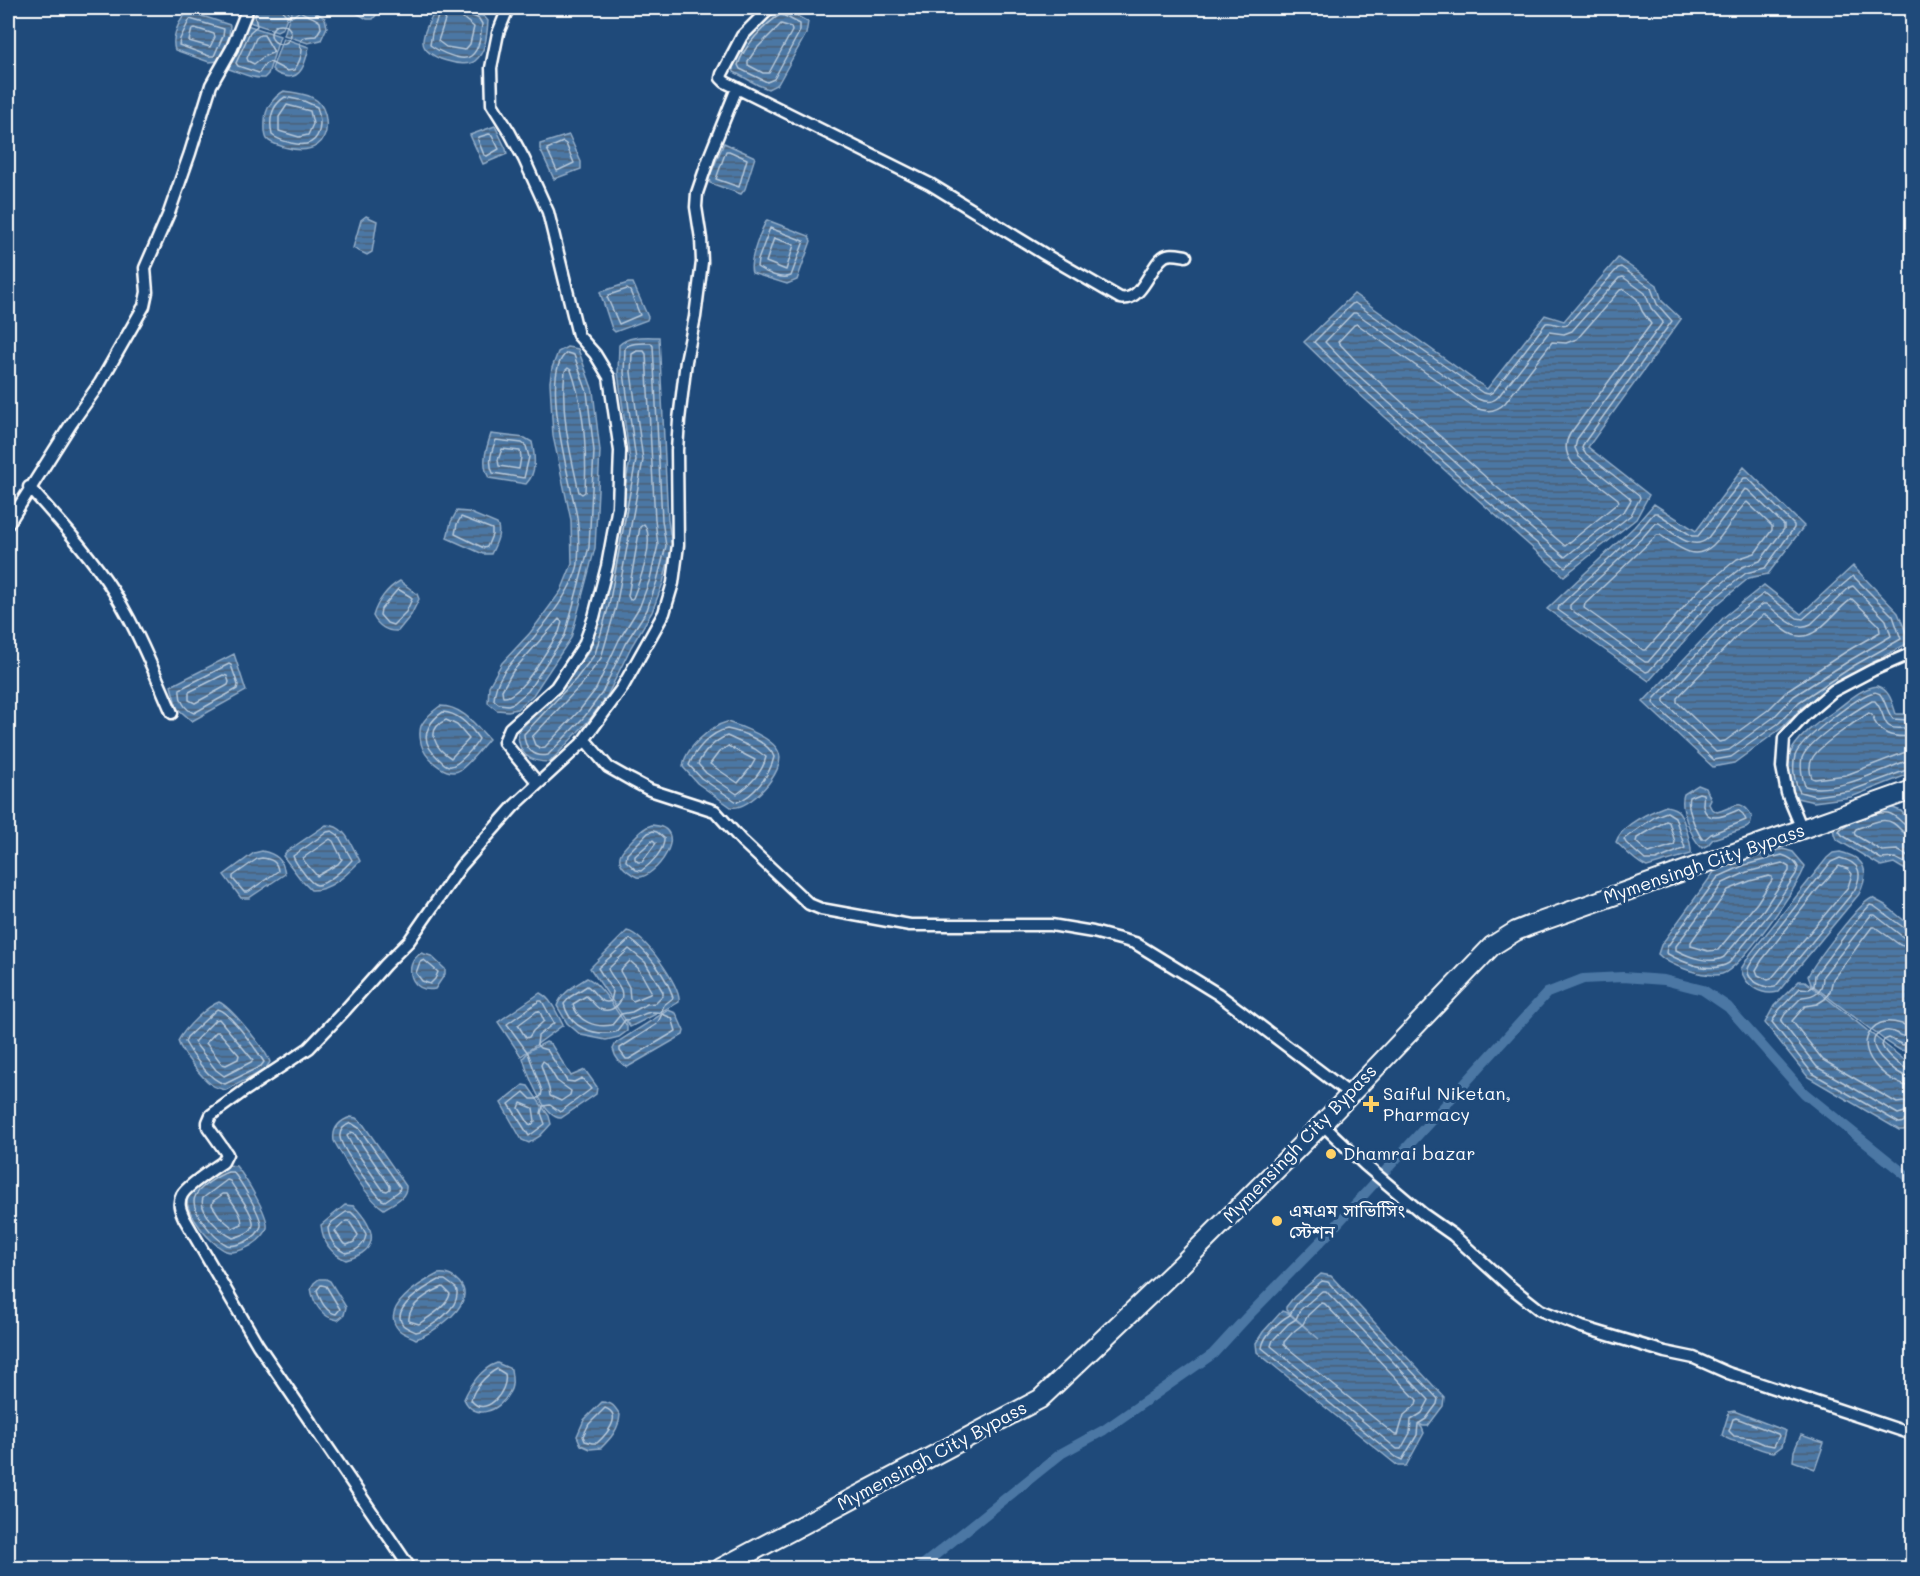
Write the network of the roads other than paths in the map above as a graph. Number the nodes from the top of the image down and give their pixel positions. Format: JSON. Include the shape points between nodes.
{"nodes":[{"id":1,"x":248,"y":8,"type":"edge"},
{"id":2,"x":508,"y":8,"type":"edge"},
{"id":3,"x":770,"y":8,"type":"edge"},
{"id":4,"x":737,"y":87,"type":"junction"},
{"id":5,"x":1186,"y":256,"type":"dead end"},
{"id":6,"x":29,"y":488,"type":"junction"},
{"id":7,"x":8,"y":524,"type":"edge"},
{"id":8,"x":1912,"y":653,"type":"edge"},
{"id":9,"x":171,"y":713,"type":"dead end"},
{"id":10,"x":585,"y":740,"type":"junction"},
{"id":11,"x":538,"y":783,"type":"junction"},
{"id":12,"x":1912,"y":790,"type":"edge"},
{"id":13,"x":1802,"y":829,"type":"junction"},
{"id":14,"x":1350,"y":1094,"type":"junction"},
{"id":15,"x":1322,"y":1124,"type":"junction"},
{"id":16,"x":1912,"y":1434,"type":"edge"},
{"id":17,"x":410,"y":1569,"type":"edge"},
{"id":18,"x":721,"y":1569,"type":"edge"}],
"edges":[{"from":1,"to":6,"type":"street","via":[[232,48],[211,84],[169,213],[145,268],[144,306],[100,383]]},
{"from":2,"to":11,"type":"street","via":[[491,68],[492,104],[524,159],[548,212],[578,335],[609,377],[620,451],[618,506],[607,566],[584,645],[556,687],[510,728],[504,742]]},
{"from":3,"to":4,"type":"street","via":[[742,36],[722,74],[725,82]]},
{"from":4,"to":5,"type":"street","via":[[930,184],[1119,298],[1130,297],[1141,288],[1164,256]]},
{"from":4,"to":10,"type":"street","via":[[710,155],[696,207],[702,262],[679,420],[678,545],[673,583],[646,647]]},
{"from":6,"to":7,"type":"street"},
{"from":6,"to":9,"type":"street","via":[[70,532],[107,582],[142,644]]},
{"from":8,"to":13,"type":"street","via":[[1833,692],[1784,738],[1782,767],[1787,793]]},
{"from":10,"to":11,"type":"street"},
{"from":10,"to":14,"type":"street","via":[[608,767],[631,780],[715,812],[809,904],[910,925],[1051,925],[1135,943],[1218,994]]},
{"from":11,"to":17,"type":"street","via":[[461,866],[409,941],[309,1047],[211,1115],[208,1127],[227,1157],[182,1194],[179,1208],[258,1345]]},
{"from":12,"to":13,"type":"highway","name":"Mymensingh City Bypass"},
{"from":13,"to":14,"type":"highway","name":"Mymensingh City Bypass","via":[[1516,931],[1492,946]]},
{"from":14,"to":15,"type":"highway","name":"Mymensingh City Bypass"},
{"from":15,"to":16,"type":"street","via":[[1365,1165],[1540,1310],[1582,1327],[1694,1358]]},
{"from":15,"to":18,"type":"highway","name":"Mymensingh City Bypass","via":[[1040,1399]]}]}
